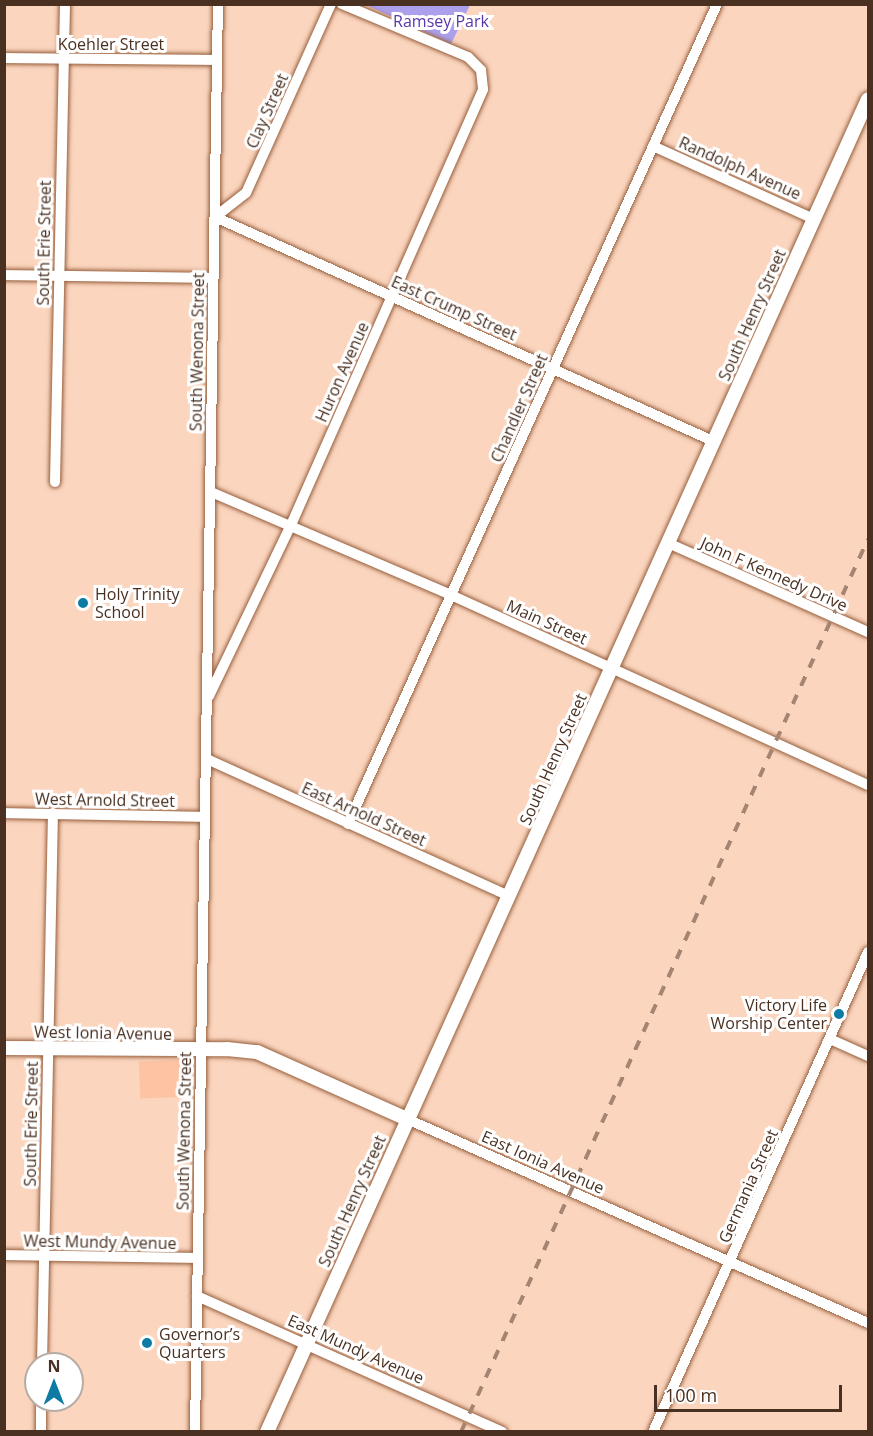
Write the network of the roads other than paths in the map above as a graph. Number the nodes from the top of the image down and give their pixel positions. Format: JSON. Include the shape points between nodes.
{"nodes":[{"id":1,"x":65,"y":4,"type":"edge"},
{"id":2,"x":218,"y":4,"type":"edge"},
{"id":3,"x":331,"y":4,"type":"edge"},
{"id":4,"x":342,"y":4,"type":"edge"},
{"id":5,"x":717,"y":4,"type":"edge"},
{"id":6,"x":4,"y":58,"type":"edge"},
{"id":7,"x":64,"y":59,"type":"junction"},
{"id":8,"x":217,"y":60,"type":"junction"},
{"id":9,"x":868,"y":99,"type":"edge"},
{"id":10,"x":653,"y":146,"type":"junction"},
{"id":11,"x":215,"y":217,"type":"junction"},
{"id":12,"x":814,"y":219,"type":"junction"},
{"id":13,"x":4,"y":275,"type":"edge"},
{"id":14,"x":58,"y":277,"type":"junction"},
{"id":15,"x":213,"y":278,"type":"junction"},
{"id":16,"x":391,"y":296,"type":"junction"},
{"id":17,"x":553,"y":370,"type":"junction"},
{"id":18,"x":713,"y":441,"type":"junction"},
{"id":19,"x":55,"y":482,"type":"dead end"},
{"id":20,"x":211,"y":492,"type":"junction"},
{"id":21,"x":291,"y":525,"type":"junction"},
{"id":22,"x":668,"y":543,"type":"junction"},
{"id":23,"x":451,"y":596,"type":"junction"},
{"id":24,"x":868,"y":632,"type":"edge"},
{"id":25,"x":612,"y":668,"type":"junction"},
{"id":26,"x":207,"y":699,"type":"junction"},
{"id":27,"x":207,"y":759,"type":"junction"},
{"id":28,"x":868,"y":785,"type":"edge"},
{"id":29,"x":4,"y":813,"type":"edge"},
{"id":30,"x":53,"y":813,"type":"junction"},
{"id":31,"x":205,"y":817,"type":"junction"},
{"id":32,"x":348,"y":824,"type":"junction"},
{"id":33,"x":509,"y":896,"type":"junction"},
{"id":34,"x":868,"y":952,"type":"edge"},
{"id":35,"x":830,"y":1040,"type":"junction"},
{"id":36,"x":4,"y":1048,"type":"edge"},
{"id":37,"x":47,"y":1049,"type":"junction"},
{"id":38,"x":201,"y":1050,"type":"junction"},
{"id":39,"x":868,"y":1056,"type":"edge"},
{"id":40,"x":407,"y":1119,"type":"junction"},
{"id":41,"x":4,"y":1255,"type":"edge"},
{"id":42,"x":44,"y":1256,"type":"junction"},
{"id":43,"x":196,"y":1258,"type":"junction"},
{"id":44,"x":729,"y":1263,"type":"junction"},
{"id":45,"x":197,"y":1296,"type":"junction"},
{"id":46,"x":868,"y":1323,"type":"edge"},
{"id":47,"x":308,"y":1342,"type":"junction"},
{"id":48,"x":42,"y":1352,"type":"edge"},
{"id":49,"x":41,"y":1412,"type":"edge"},
{"id":50,"x":41,"y":1431,"type":"edge"},
{"id":51,"x":195,"y":1431,"type":"edge"},
{"id":52,"x":267,"y":1431,"type":"edge"},
{"id":53,"x":502,"y":1431,"type":"edge"},
{"id":54,"x":653,"y":1431,"type":"edge"}],
"edges":[{"from":1,"to":7,"type":"street","name":"South Erie Street"},
{"from":2,"to":8,"type":"street","name":"South Wenona Street"},
{"from":3,"to":11,"type":"street","name":"Clay Street","via":[[246,194]]},
{"from":4,"to":16,"type":"street","name":"Huron Avenue","via":[[468,57],[482,70],[480,101]]},
{"from":5,"to":10,"type":"street","name":"Chandler Street"},
{"from":6,"to":7,"type":"street","name":"Koehler Street"},
{"from":7,"to":8,"type":"street","name":"Koehler Street"},
{"from":7,"to":14,"type":"street","name":"South Erie Street"},
{"from":8,"to":11,"type":"street","name":"South Wenona Street"},
{"from":9,"to":12,"type":"street","name":"South Henry Street"},
{"from":10,"to":12,"type":"street","name":"Randolph Avenue"},
{"from":10,"to":17,"type":"street","name":"Chandler Street"},
{"from":11,"to":15,"type":"street","name":"South Wenona Street"},
{"from":11,"to":16,"type":"street","name":"East Crump Street"},
{"from":12,"to":18,"type":"street","name":"South Henry Street"},
{"from":13,"to":14,"type":"street"},
{"from":14,"to":15,"type":"street"},
{"from":14,"to":19,"type":"street","name":"South Erie Street"},
{"from":15,"to":20,"type":"street","name":"South Wenona Street"},
{"from":16,"to":17,"type":"street","name":"East Crump Street"},
{"from":16,"to":21,"type":"street","name":"Huron Avenue"},
{"from":17,"to":18,"type":"street","name":"East Crump Street"},
{"from":17,"to":23,"type":"street","name":"Chandler Street"},
{"from":18,"to":22,"type":"street","name":"South Henry Street"},
{"from":20,"to":21,"type":"street","name":"Main Street"},
{"from":20,"to":26,"type":"street","name":"South Wenona Street"},
{"from":21,"to":23,"type":"street","name":"Main Street"},
{"from":21,"to":26,"type":"street","name":"Huron Avenue"},
{"from":22,"to":24,"type":"street","name":"John F Kennedy Drive"},
{"from":22,"to":25,"type":"street","name":"South Henry Street"},
{"from":23,"to":25,"type":"street","name":"Main Street"},
{"from":23,"to":32,"type":"street","name":"Chandler Street"},
{"from":25,"to":28,"type":"street","name":"Main Street"},
{"from":25,"to":33,"type":"street","name":"South Henry Street"},
{"from":26,"to":27,"type":"street","name":"South Wenona Street"},
{"from":27,"to":31,"type":"street","name":"South Wenona Street"},
{"from":27,"to":32,"type":"street","name":"East Arnold Street"},
{"from":29,"to":30,"type":"street","name":"West Arnold Street"},
{"from":30,"to":31,"type":"street","name":"West Arnold Street"},
{"from":30,"to":37,"type":"street","name":"South Erie Street"},
{"from":31,"to":38,"type":"street","name":"South Wenona Street"},
{"from":32,"to":33,"type":"street","name":"East Arnold Street"},
{"from":33,"to":40,"type":"street","name":"South Henry Street"},
{"from":34,"to":35,"type":"street","name":"Germania Street"},
{"from":35,"to":39,"type":"street"},
{"from":35,"to":44,"type":"street","name":"Germania Street"},
{"from":36,"to":37,"type":"street","name":"West Ionia Avenue"},
{"from":37,"to":38,"type":"street","name":"West Ionia Avenue"},
{"from":37,"to":42,"type":"street","name":"South Erie Street"},
{"from":38,"to":40,"type":"street","name":"East Ionia Avenue","via":[[257,1052]]},
{"from":38,"to":43,"type":"street","name":"South Wenona Street"},
{"from":40,"to":44,"type":"street","name":"East Ionia Avenue"},
{"from":40,"to":47,"type":"street","name":"South Henry Street"},
{"from":41,"to":42,"type":"street","name":"West Mundy Avenue"},
{"from":42,"to":43,"type":"street","name":"West Mundy Avenue"},
{"from":42,"to":48,"type":"street","name":"South Erie Street"},
{"from":43,"to":45,"type":"street","name":"South Wenona Street"},
{"from":44,"to":46,"type":"street","name":"East Ionia Avenue"},
{"from":44,"to":54,"type":"street","name":"Germania Street"},
{"from":45,"to":47,"type":"street","name":"East Mundy Avenue"},
{"from":45,"to":51,"type":"street","name":"South Wenona Street"},
{"from":47,"to":52,"type":"street","name":"South Henry Street"},
{"from":47,"to":53,"type":"street","name":"East Mundy Avenue"},
{"from":49,"to":50,"type":"street"}]}
